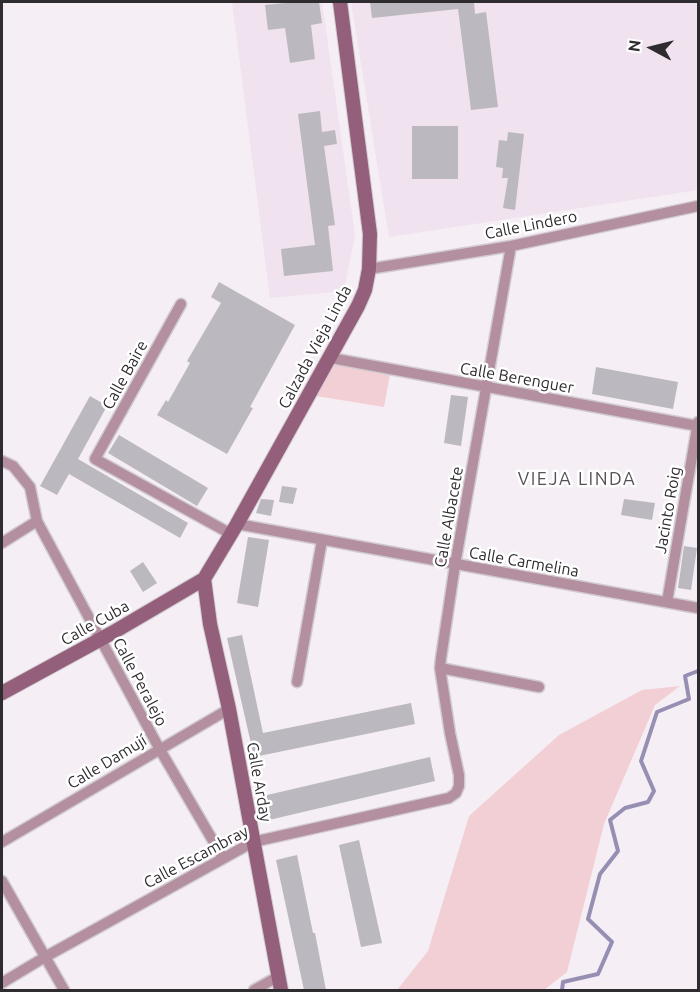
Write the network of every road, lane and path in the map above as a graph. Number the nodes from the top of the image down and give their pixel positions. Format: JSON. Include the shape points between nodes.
{"nodes":[{"id":1,"x":340,"y":2,"type":"edge"},
{"id":2,"x":699,"y":206,"type":"edge"},
{"id":3,"x":512,"y":246,"type":"junction"},
{"id":4,"x":369,"y":269,"type":"junction"},
{"id":5,"x":181,"y":304,"type":"dead end"},
{"id":6,"x":331,"y":358,"type":"junction"},
{"id":7,"x":487,"y":388,"type":"junction"},
{"id":8,"x":698,"y":425,"type":"edge"},
{"id":9,"x":95,"y":459,"type":"joint"},
{"id":10,"x":2,"y":461,"type":"edge"},
{"id":11,"x":37,"y":521,"type":"junction"},
{"id":12,"x":234,"y":529,"type":"junction"},
{"id":13,"x":322,"y":540,"type":"junction"},
{"id":14,"x":2,"y":543,"type":"edge"},
{"id":15,"x":455,"y":565,"type":"junction"},
{"id":16,"x":204,"y":579,"type":"junction"},
{"id":17,"x":667,"y":602,"type":"junction"},
{"id":18,"x":699,"y":608,"type":"edge"},
{"id":19,"x":100,"y":639,"type":"junction"},
{"id":20,"x":440,"y":668,"type":"junction"},
{"id":21,"x":297,"y":682,"type":"dead end"},
{"id":22,"x":539,"y":687,"type":"dead end"},
{"id":23,"x":2,"y":693,"type":"edge"},
{"id":24,"x":229,"y":709,"type":"junction"},
{"id":25,"x":159,"y":748,"type":"junction"},
{"id":26,"x":456,"y":793,"type":"joint"},
{"id":27,"x":2,"y":842,"type":"edge"},
{"id":28,"x":253,"y":842,"type":"junction"},
{"id":29,"x":223,"y":858,"type":"junction"},
{"id":30,"x":2,"y":881,"type":"edge"},
{"id":31,"x":45,"y":957,"type":"junction"},
{"id":32,"x":279,"y":976,"type":"junction"},
{"id":33,"x":2,"y":983,"type":"edge"},
{"id":34,"x":64,"y":990,"type":"edge"},
{"id":35,"x":254,"y":990,"type":"edge"},
{"id":36,"x":281,"y":990,"type":"edge"}],
"edges":[{"from":1,"to":4,"type":"street","name":"Calzada Vieja Linda","via":[[370,234]]},
{"from":2,"to":3,"type":"street","name":"Calle Lindero"},
{"from":3,"to":4,"type":"street","name":"Calle Lindero"},
{"from":3,"to":7,"type":"street","name":"Calle Albacete"},
{"from":4,"to":6,"type":"street","name":"Calzada Vieja Linda","via":[[365,290]]},
{"from":5,"to":9,"type":"street","name":"Calle Baire"},
{"from":6,"to":7,"type":"street","name":"Calle Berenguer"},
{"from":6,"to":12,"type":"street","name":"Calzada Vieja Linda"},
{"from":7,"to":8,"type":"street","name":"Calle Berenguer"},
{"from":7,"to":15,"type":"street","name":"Calle Albacete"},
{"from":8,"to":17,"type":"street","name":"Jacinto Roig"},
{"from":9,"to":12,"type":"street","name":"Calle Carmelina"},
{"from":10,"to":11,"type":"street","name":"Calle Peralejo","via":[[13,466],[30,487]]},
{"from":11,"to":14,"type":"street"},
{"from":11,"to":19,"type":"street","name":"Calle Peralejo"},
{"from":12,"to":13,"type":"street","name":"Calle Carmelina"},
{"from":12,"to":16,"type":"street","name":"Calzada Vieja Linda"},
{"from":13,"to":15,"type":"street","name":"Calle Carmelina"},
{"from":13,"to":21,"type":"street"},
{"from":15,"to":17,"type":"street","name":"Calle Carmelina"},
{"from":15,"to":20,"type":"street","name":"Calle Albacete"},
{"from":16,"to":19,"type":"street","name":"Calle Cuba"},
{"from":16,"to":24,"type":"street","name":"Calle Arday"},
{"from":17,"to":18,"type":"street","name":"Calle Carmelina"},
{"from":19,"to":23,"type":"street","name":"Calle Cuba"},
{"from":19,"to":25,"type":"street","name":"Calle Peralejo"},
{"from":20,"to":22,"type":"street"},
{"from":20,"to":26,"type":"street","name":"Calle Albacete","via":[[459,775]]},
{"from":24,"to":25,"type":"street","name":"Calle Damují"},
{"from":24,"to":28,"type":"street","name":"Calle Arday"},
{"from":25,"to":27,"type":"street","name":"Calle Damují"},
{"from":25,"to":29,"type":"street","name":"Calle Peralejo"},
{"from":26,"to":28,"type":"street","name":"Calle Escambray","via":[[449,798]]},
{"from":28,"to":29,"type":"street","name":"Calle Escambray"},
{"from":28,"to":32,"type":"street","name":"Calle Arday"},
{"from":29,"to":31,"type":"street","name":"Calle Escambray"},
{"from":30,"to":31,"type":"street"},
{"from":31,"to":33,"type":"street","name":"Calle Escambray"},
{"from":31,"to":34,"type":"street"},
{"from":32,"to":35,"type":"street"},
{"from":32,"to":36,"type":"street","name":"Calle Arday"}]}
